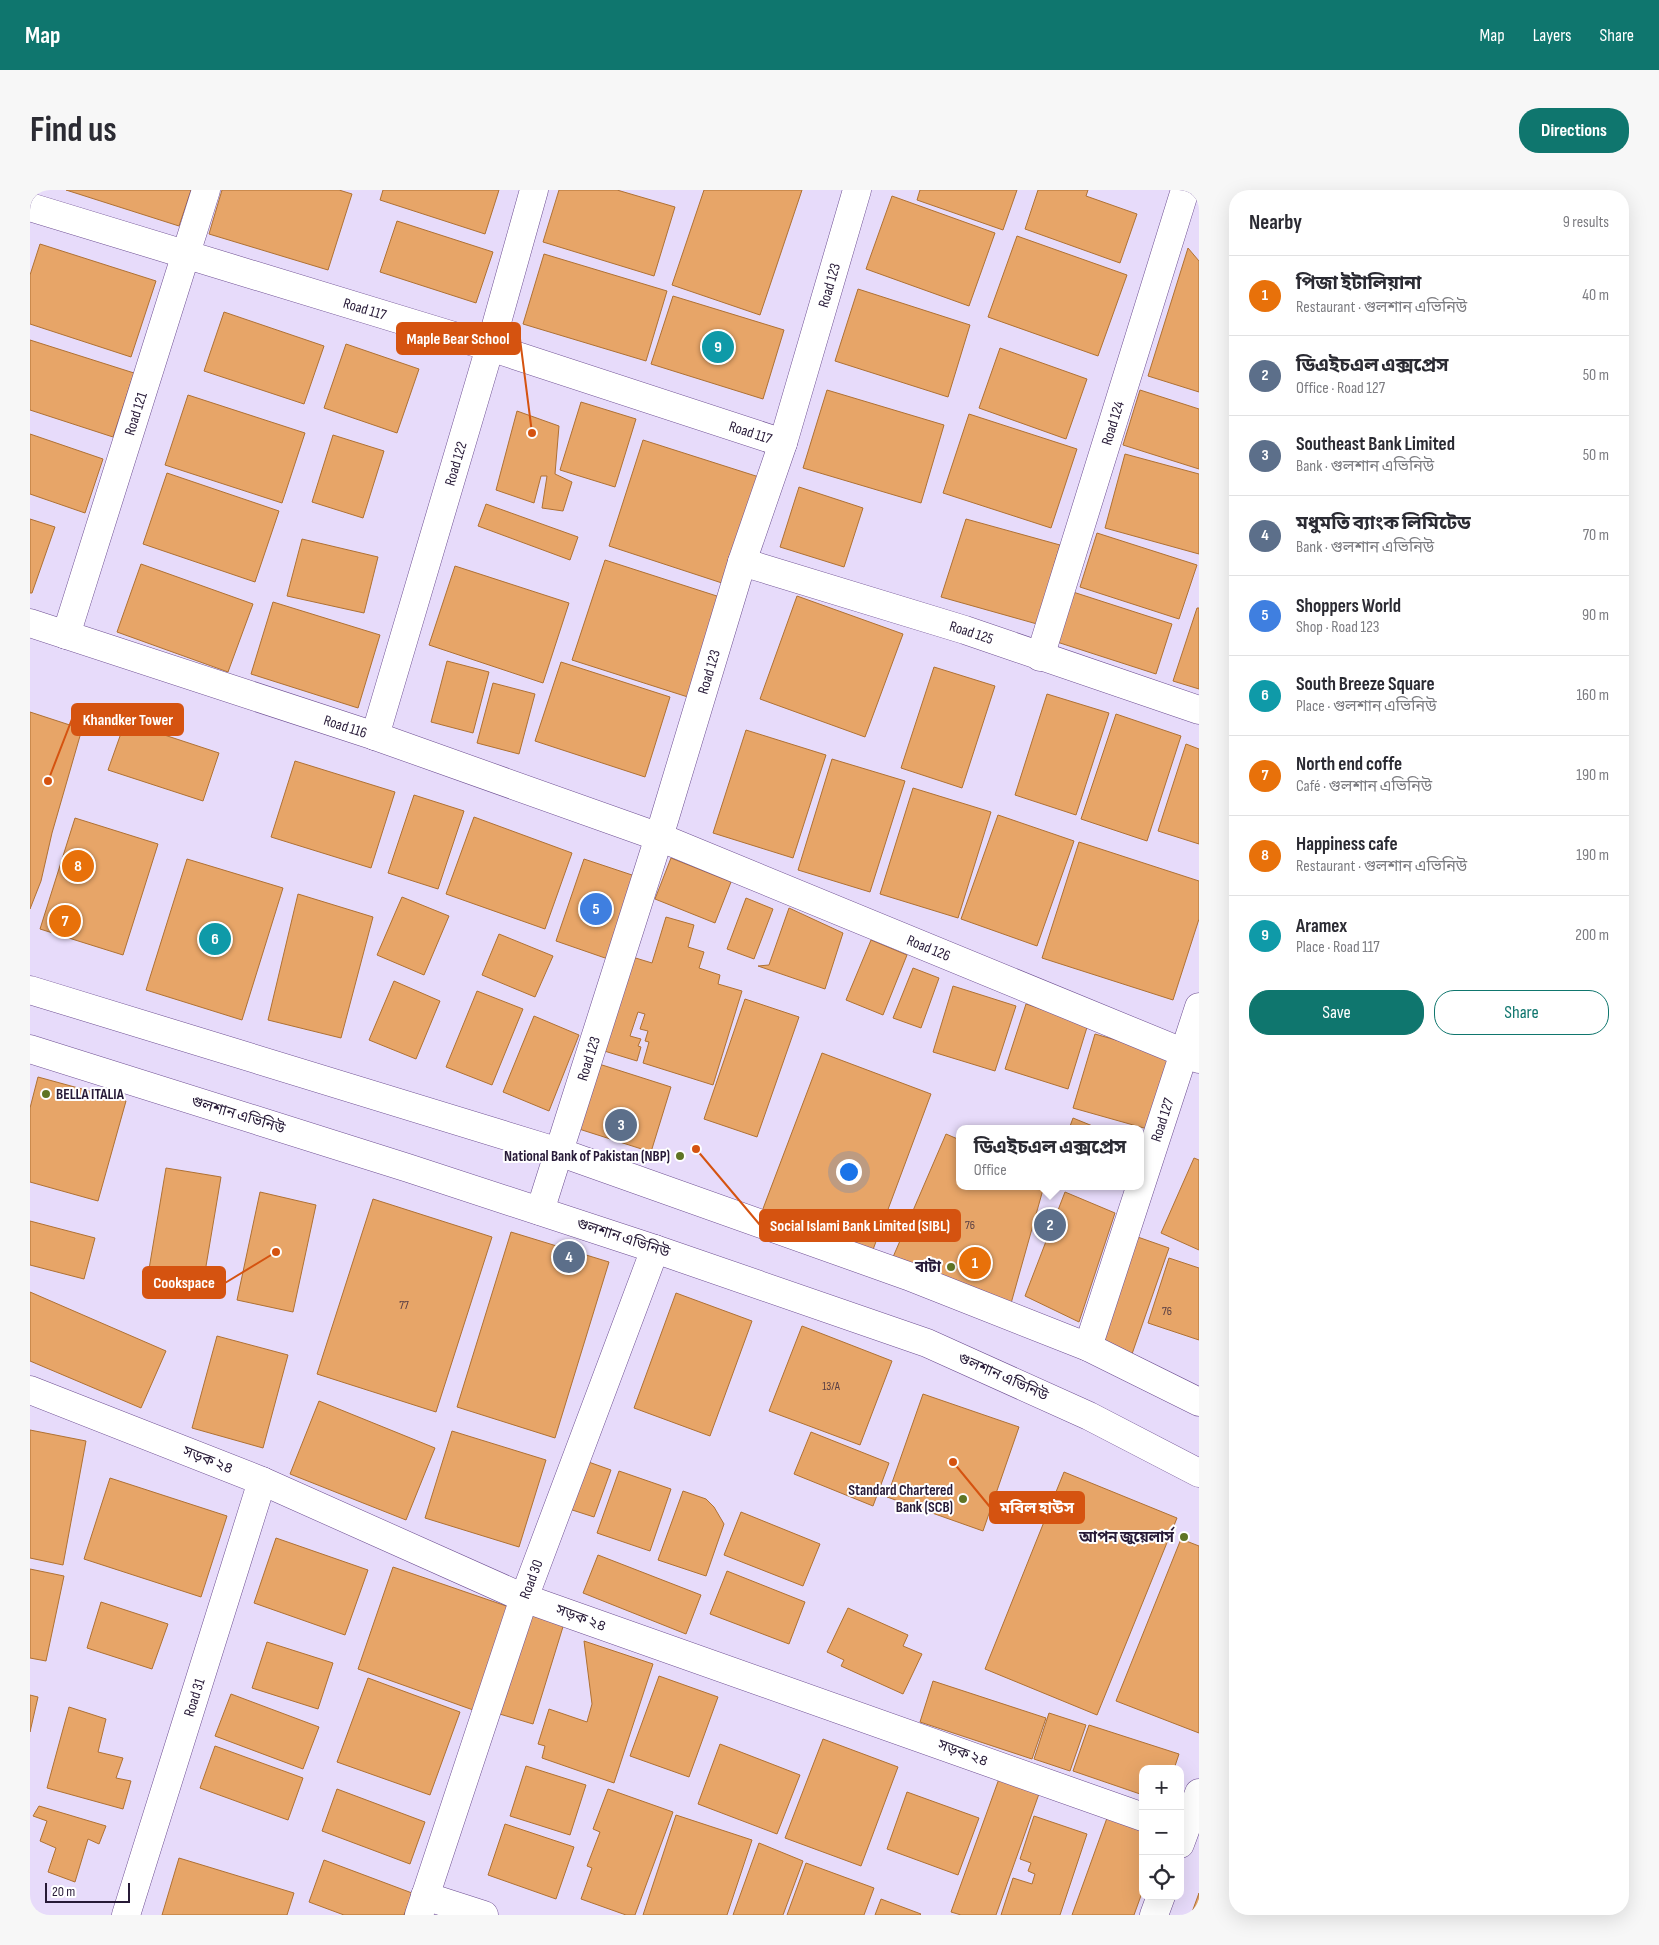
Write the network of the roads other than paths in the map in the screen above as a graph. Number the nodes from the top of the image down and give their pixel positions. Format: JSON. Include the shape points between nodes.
{"nodes":[{"id":1,"x":206,"y":190,"type":"edge"},
{"id":2,"x":534,"y":190,"type":"edge"},
{"id":3,"x":857,"y":190,"type":"edge"},
{"id":4,"x":1185,"y":190,"type":"edge"},
{"id":5,"x":30,"y":207,"type":"edge"},
{"id":6,"x":186,"y":255,"type":"junction"},
{"id":7,"x":490,"y":347,"type":"junction"},
{"id":8,"x":783,"y":443,"type":"junction"},
{"id":9,"x":742,"y":562,"type":"junction"},
{"id":10,"x":30,"y":624,"type":"edge"},
{"id":11,"x":66,"y":635,"type":"junction"},
{"id":12,"x":1040,"y":657,"type":"junction"},
{"id":13,"x":1199,"y":710,"type":"edge"},
{"id":14,"x":375,"y":736,"type":"junction"},
{"id":15,"x":659,"y":837,"type":"junction"},
{"id":16,"x":30,"y":990,"type":"edge"},
{"id":17,"x":1199,"y":1007,"type":"edge"},
{"id":18,"x":30,"y":1049,"type":"edge"},
{"id":19,"x":1192,"y":1056,"type":"edge"},
{"id":20,"x":559,"y":1152,"type":"junction"},
{"id":21,"x":540,"y":1211,"type":"junction"},
{"id":22,"x":655,"y":1248,"type":"junction"},
{"id":23,"x":1088,"y":1347,"type":"junction"},
{"id":24,"x":30,"y":1390,"type":"edge"},
{"id":25,"x":1199,"y":1402,"type":"edge"},
{"id":26,"x":1199,"y":1473,"type":"edge"},
{"id":27,"x":262,"y":1481,"type":"junction"},
{"id":28,"x":524,"y":1598,"type":"junction"},
{"id":29,"x":1199,"y":1793,"type":"edge"},
{"id":30,"x":1139,"y":1816,"type":"edge"},
{"id":31,"x":1186,"y":1836,"type":"edge"},
{"id":32,"x":1160,"y":1900,"type":"edge"},
{"id":33,"x":422,"y":1905,"type":"edge"},
{"id":34,"x":126,"y":1915,"type":"edge"},
{"id":35,"x":484,"y":1915,"type":"edge"},
{"id":36,"x":1154,"y":1915,"type":"edge"}],
"edges":[{"from":1,"to":6,"type":"street","name":"Road 121"},
{"from":2,"to":7,"type":"street","name":"Road 122"},
{"from":3,"to":8,"type":"street","name":"Road 123"},
{"from":4,"to":12,"type":"street","name":"Road 124"},
{"from":5,"to":6,"type":"street","name":"Road 117"},
{"from":6,"to":7,"type":"street","name":"Road 117"},
{"from":6,"to":11,"type":"street","name":"Road 121"},
{"from":7,"to":8,"type":"street","name":"Road 117"},
{"from":7,"to":14,"type":"street","name":"Road 122"},
{"from":8,"to":9,"type":"street","name":"Road 123"},
{"from":9,"to":12,"type":"street","name":"Road 125","via":[[965,630]]},
{"from":9,"to":15,"type":"street","name":"Road 123"},
{"from":10,"to":11,"type":"street","name":"Road 116"},
{"from":11,"to":14,"type":"street","name":"Road 116"},
{"from":12,"to":13,"type":"street","name":"Road 125"},
{"from":14,"to":15,"type":"street","name":"Road 116"},
{"from":15,"to":19,"type":"street","name":"Road 126"},
{"from":15,"to":20,"type":"street","name":"Road 123"},
{"from":16,"to":20,"type":"street"},
{"from":17,"to":19,"type":"street","name":"Road 127"},
{"from":18,"to":21,"type":"street","name":"গুলশান এভিনিউ"},
{"from":19,"to":23,"type":"street","name":"Road 127"},
{"from":20,"to":21,"type":"street","name":"Road 123"},
{"from":20,"to":23,"type":"street","via":[[908,1276]]},
{"from":21,"to":22,"type":"street","name":"গুলশান এভিনিউ"},
{"from":22,"to":26,"type":"street","name":"গুলশান এভিনিউ","via":[[928,1343],[1089,1416]]},
{"from":22,"to":28,"type":"street","name":"Road 30"},
{"from":23,"to":25,"type":"street"},
{"from":24,"to":27,"type":"street","name":"সড়ক ২৪"},
{"from":27,"to":28,"type":"street","name":"সড়ক ২৪"},
{"from":27,"to":34,"type":"street","name":"Road 31"},
{"from":28,"to":30,"type":"street","name":"সড়ক ২৪"},
{"from":28,"to":33,"type":"street","name":"Road 30"},
{"from":29,"to":31,"type":"street"},
{"from":32,"to":36,"type":"street"},
{"from":33,"to":35,"type":"street"}]}
